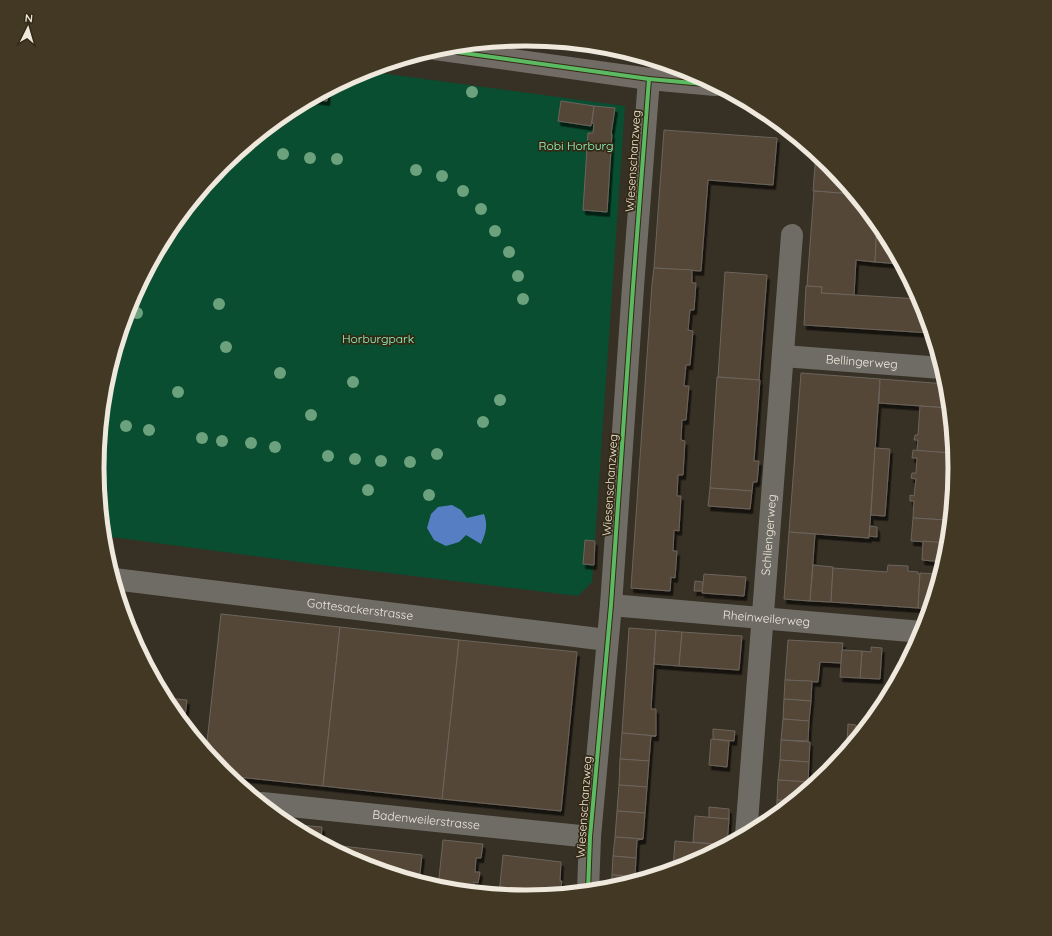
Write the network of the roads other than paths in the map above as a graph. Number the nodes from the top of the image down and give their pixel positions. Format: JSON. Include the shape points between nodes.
{"nodes":[{"id":1,"x":454,"y":53,"type":"edge"},
{"id":2,"x":649,"y":79,"type":"junction"},
{"id":3,"x":699,"y":84,"type":"edge"},
{"id":4,"x":792,"y":235,"type":"dead end"},
{"id":5,"x":782,"y":356,"type":"junction"},
{"id":6,"x":936,"y":368,"type":"edge"},
{"id":7,"x":119,"y":580,"type":"edge"},
{"id":8,"x":611,"y":605,"type":"junction"},
{"id":9,"x":763,"y":619,"type":"junction"},
{"id":10,"x":915,"y":631,"type":"edge"},
{"id":11,"x":607,"y":640,"type":"junction"},
{"id":12,"x":270,"y":804,"type":"edge"},
{"id":13,"x":747,"y":827,"type":"edge"},
{"id":14,"x":590,"y":837,"type":"junction"},
{"id":15,"x":588,"y":885,"type":"edge"}],
"edges":[{"from":1,"to":2,"type":"main road"},
{"from":2,"to":3,"type":"main road"},
{"from":2,"to":8,"type":"street","name":"Wiesenschanzweg"},
{"from":4,"to":5,"type":"street","name":"Schliengerweg"},
{"from":5,"to":6,"type":"street","name":"Bellingerweg"},
{"from":5,"to":9,"type":"street","name":"Schliengerweg"},
{"from":7,"to":11,"type":"street","name":"Gottesackerstrasse"},
{"from":8,"to":9,"type":"street","name":"Rheinweilerweg"},
{"from":8,"to":11,"type":"street","name":"Wiesenschanzweg"},
{"from":9,"to":10,"type":"street","name":"Rheinweilerweg"},
{"from":9,"to":13,"type":"street","name":"Schliengerweg"},
{"from":11,"to":14,"type":"street","name":"Wiesenschanzweg"},
{"from":12,"to":14,"type":"street","name":"Badenweilerstrasse"},
{"from":14,"to":15,"type":"street","name":"Wiesenschanzweg"}]}
